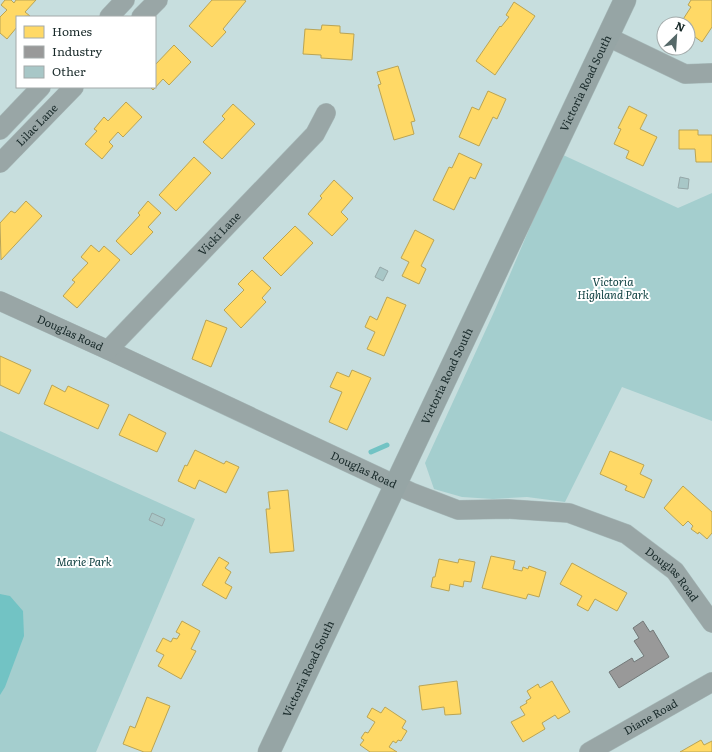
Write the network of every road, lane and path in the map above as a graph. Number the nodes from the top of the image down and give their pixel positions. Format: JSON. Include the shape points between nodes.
{"nodes":[{"id":1,"x":125,"y":0,"type":"edge"},
{"id":2,"x":158,"y":0,"type":"edge"},
{"id":3,"x":625,"y":0,"type":"edge"},
{"id":4,"x":109,"y":16,"type":"edge"},
{"id":5,"x":142,"y":16,"type":"edge"},
{"id":6,"x":608,"y":37,"type":"junction"},
{"id":7,"x":712,"y":74,"type":"edge"},
{"id":8,"x":40,"y":88,"type":"edge"},
{"id":9,"x":73,"y":88,"type":"edge"},
{"id":10,"x":326,"y":113,"type":"dead end"},
{"id":11,"x":0,"y":130,"type":"edge"},
{"id":12,"x":0,"y":164,"type":"edge"},
{"id":13,"x":0,"y":301,"type":"edge"},
{"id":14,"x":108,"y":350,"type":"junction"},
{"id":15,"x":396,"y":485,"type":"junction"},
{"id":16,"x":712,"y":623,"type":"edge"},
{"id":17,"x":712,"y":682,"type":"edge"},
{"id":18,"x":269,"y":752,"type":"edge"},
{"id":19,"x":589,"y":752,"type":"edge"}],
"edges":[{"from":1,"to":4,"type":"street"},
{"from":2,"to":5,"type":"street"},
{"from":3,"to":6,"type":"street","name":"Victoria Road South"},
{"from":6,"to":7,"type":"street","via":[[685,74]]},
{"from":6,"to":15,"type":"street","name":"Victoria Road South"},
{"from":8,"to":11,"type":"street"},
{"from":9,"to":12,"type":"street","name":"Lilac Lane"},
{"from":10,"to":14,"type":"street","name":"Vicki Lane","via":[[315,134]]},
{"from":13,"to":14,"type":"street","name":"Douglas Road"},
{"from":14,"to":15,"type":"street","name":"Douglas Road"},
{"from":15,"to":16,"type":"street","name":"Douglas Road","via":[[458,510],[508,509],[569,513],[626,534],[675,571]]},
{"from":15,"to":18,"type":"street","name":"Victoria Road South"},
{"from":17,"to":19,"type":"street","name":"Diane Road"}]}
